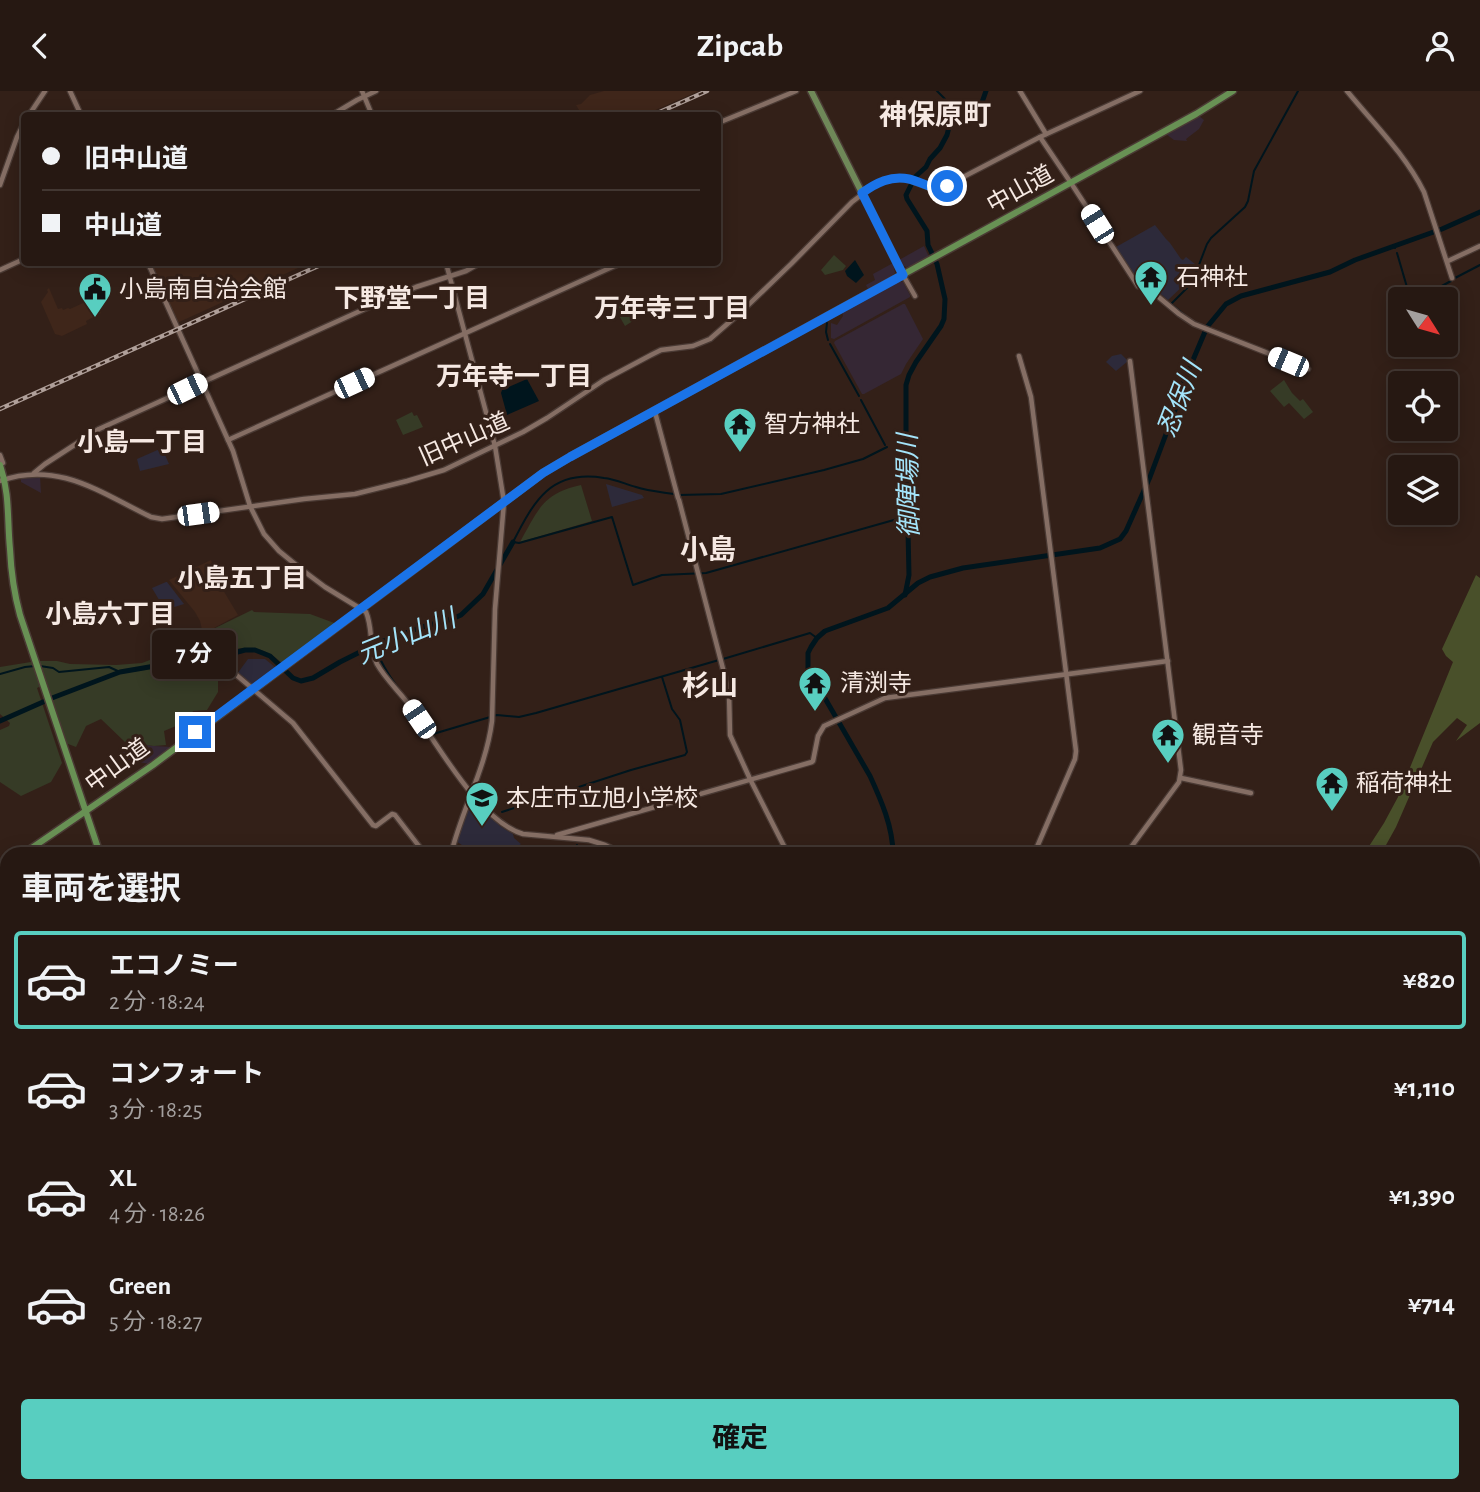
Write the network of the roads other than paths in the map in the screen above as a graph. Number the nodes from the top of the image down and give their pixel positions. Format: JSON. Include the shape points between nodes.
{"nodes":[{"id":1,"x":45,"y":91,"type":"edge"},
{"id":2,"x":70,"y":91,"type":"edge"},
{"id":3,"x":376,"y":91,"type":"edge"},
{"id":4,"x":796,"y":91,"type":"edge"},
{"id":5,"x":1020,"y":91,"type":"edge"},
{"id":6,"x":1140,"y":91,"type":"edge"},
{"id":7,"x":1233,"y":91,"type":"edge"},
{"id":8,"x":1347,"y":91,"type":"edge"},
{"id":9,"x":812,"y":93,"type":"edge"},
{"id":10,"x":363,"y":94,"type":"edge"},
{"id":11,"x":31,"y":112,"type":"edge"},
{"id":12,"x":80,"y":112,"type":"edge"},
{"id":13,"x":336,"y":112,"type":"edge"},
{"id":14,"x":371,"y":112,"type":"edge"},
{"id":15,"x":721,"y":122,"type":"edge"},
{"id":16,"x":21,"y":129,"type":"edge"},
{"id":17,"x":1043,"y":136,"type":"junction"},
{"id":18,"x":2,"y":172,"type":"edge"},
{"id":19,"x":1070,"y":183,"type":"junction"},
{"id":20,"x":0,"y":185,"type":"edge"},
{"id":21,"x":862,"y":193,"type":"junction"},
{"id":22,"x":1480,"y":246,"type":"edge"},
{"id":23,"x":21,"y":260,"type":"edge"},
{"id":24,"x":1448,"y":261,"type":"junction"},
{"id":25,"x":149,"y":266,"type":"edge"},
{"id":26,"x":447,"y":266,"type":"edge"},
{"id":27,"x":475,"y":266,"type":"edge"},
{"id":28,"x":614,"y":266,"type":"edge"},
{"id":29,"x":0,"y":270,"type":"edge"},
{"id":30,"x":450,"y":273,"type":"junction"},
{"id":31,"x":903,"y":275,"type":"junction"},
{"id":32,"x":1452,"y":278,"type":"dead end"},
{"id":33,"x":915,"y":296,"type":"dead end"},
{"id":34,"x":465,"y":333,"type":"junction"},
{"id":35,"x":1019,"y":356,"type":"dead end"},
{"id":36,"x":1130,"y":361,"type":"dead end"},
{"id":37,"x":1308,"y":369,"type":"dead end"},
{"id":38,"x":202,"y":382,"type":"junction"},
{"id":39,"x":655,"y":412,"type":"junction"},
{"id":40,"x":228,"y":440,"type":"junction"},
{"id":41,"x":495,"y":446,"type":"junction"},
{"id":42,"x":0,"y":455,"type":"edge"},
{"id":43,"x":1,"y":464,"type":"edge"},
{"id":44,"x":34,"y":474,"type":"junction"},
{"id":45,"x":1,"y":480,"type":"edge"},
{"id":46,"x":504,"y":502,"type":"junction"},
{"id":47,"x":250,"y":506,"type":"junction"},
{"id":48,"x":362,"y":608,"type":"junction"},
{"id":49,"x":212,"y":652,"type":"dead end"},
{"id":50,"x":1168,"y":661,"type":"junction"},
{"id":51,"x":1066,"y":675,"type":"junction"},
{"id":52,"x":254,"y":689,"type":"junction"},
{"id":53,"x":1181,"y":778,"type":"junction"},
{"id":54,"x":750,"y":779,"type":"junction"},
{"id":55,"x":471,"y":793,"type":"junction"},
{"id":56,"x":1251,"y":793,"type":"dead end"},
{"id":57,"x":84,"y":813,"type":"junction"},
{"id":58,"x":556,"y":836,"type":"junction"},
{"id":59,"x":33,"y":847,"type":"edge"},
{"id":60,"x":96,"y":847,"type":"edge"},
{"id":61,"x":420,"y":847,"type":"edge"},
{"id":62,"x":452,"y":847,"type":"edge"},
{"id":63,"x":609,"y":847,"type":"edge"},
{"id":64,"x":784,"y":847,"type":"edge"},
{"id":65,"x":1037,"y":847,"type":"edge"},
{"id":66,"x":1131,"y":847,"type":"edge"}],
"edges":[{"from":1,"to":11,"type":"street"},
{"from":2,"to":12,"type":"street"},
{"from":3,"to":10,"type":"street"},
{"from":4,"to":15,"type":"street"},
{"from":5,"to":17,"type":"street"},
{"from":6,"to":17,"type":"street","name":"旧中山道"},
{"from":7,"to":19,"type":"highway","name":"中山道"},
{"from":8,"to":24,"type":"street","via":[[1418,179]]},
{"from":9,"to":21,"type":"main road"},
{"from":10,"to":13,"type":"street"},
{"from":10,"to":14,"type":"street"},
{"from":16,"to":18,"type":"street"},
{"from":17,"to":19,"type":"street"},
{"from":17,"to":21,"type":"street","name":"旧中山道","via":[[944,187],[898,179],[877,183]]},
{"from":18,"to":20,"type":"street"},
{"from":19,"to":31,"type":"highway","name":"中山道"},
{"from":19,"to":37,"type":"street","via":[[1138,286],[1149,289],[1202,328]]},
{"from":21,"to":31,"type":"main road"},
{"from":21,"to":41,"type":"street","name":"旧中山道","via":[[710,339],[693,347],[659,351],[630,365]]},
{"from":22,"to":24,"type":"street"},
{"from":23,"to":29,"type":"street"},
{"from":24,"to":32,"type":"street"},
{"from":25,"to":38,"type":"street"},
{"from":26,"to":30,"type":"street"},
{"from":27,"to":30,"type":"street"},
{"from":28,"to":34,"type":"street"},
{"from":30,"to":34,"type":"street"},
{"from":30,"to":38,"type":"street"},
{"from":31,"to":33,"type":"street"},
{"from":31,"to":39,"type":"highway","name":"中山道"},
{"from":34,"to":40,"type":"street"},
{"from":34,"to":41,"type":"street"},
{"from":35,"to":51,"type":"street","via":[[1031,397]]},
{"from":36,"to":50,"type":"street"},
{"from":38,"to":40,"type":"street"},
{"from":38,"to":44,"type":"street","via":[[99,429]]},
{"from":39,"to":46,"type":"highway","name":"中山道","via":[[543,473]]},
{"from":39,"to":54,"type":"street","via":[[729,692],[730,734]]},
{"from":40,"to":47,"type":"street"},
{"from":41,"to":46,"type":"street"},
{"from":41,"to":47,"type":"street","name":"旧中山道","via":[[444,470],[373,490]]},
{"from":42,"to":43,"type":"street"},
{"from":43,"to":45,"type":"highway"},
{"from":44,"to":45,"type":"street","name":"旧中山道"},
{"from":44,"to":47,"type":"street","name":"旧中山道","via":[[73,479],[156,519]]},
{"from":45,"to":57,"type":"highway","via":[[9,509],[15,597]]},
{"from":46,"to":48,"type":"highway","name":"中山道"},
{"from":46,"to":55,"type":"street","via":[[492,721]]},
{"from":47,"to":48,"type":"street","via":[[279,551],[325,587]]},
{"from":48,"to":52,"type":"highway","name":"中山道"},
{"from":48,"to":55,"type":"street","via":[[369,618],[376,662]]},
{"from":49,"to":52,"type":"street"},
{"from":50,"to":51,"type":"street"},
{"from":50,"to":53,"type":"street"},
{"from":51,"to":54,"type":"street","via":[[885,698],[824,726],[813,761]]},
{"from":51,"to":65,"type":"street","via":[[1076,755]]},
{"from":52,"to":57,"type":"highway","name":"中山道"},
{"from":52,"to":61,"type":"street","via":[[293,723],[373,825],[395,815]]},
{"from":53,"to":56,"type":"street"},
{"from":53,"to":66,"type":"street"},
{"from":54,"to":58,"type":"street"},
{"from":54,"to":64,"type":"street"},
{"from":55,"to":58,"type":"street","via":[[514,831]]},
{"from":55,"to":62,"type":"street"},
{"from":57,"to":59,"type":"highway","name":"中山道"},
{"from":57,"to":60,"type":"highway"},
{"from":58,"to":63,"type":"street"}]}
